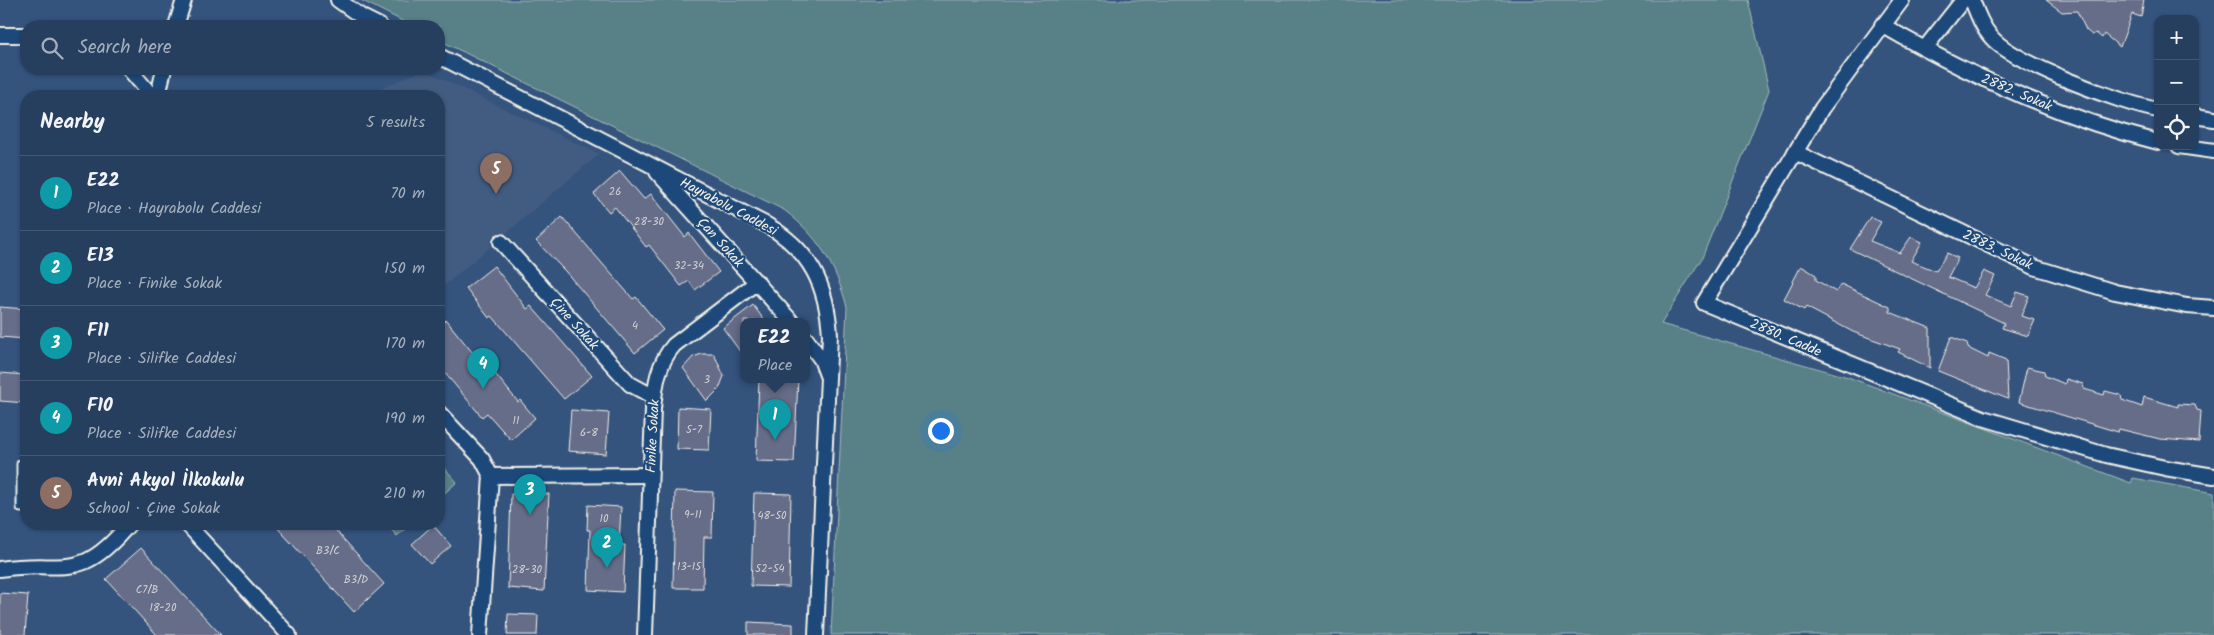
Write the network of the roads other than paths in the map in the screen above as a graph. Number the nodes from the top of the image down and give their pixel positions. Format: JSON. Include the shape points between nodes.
{"nodes":[{"id":1,"x":184,"y":0,"type":"edge"},
{"id":2,"x":338,"y":0,"type":"edge"},
{"id":3,"x":1902,"y":0,"type":"edge"},
{"id":4,"x":1963,"y":0,"type":"edge"},
{"id":5,"x":1972,"y":0,"type":"edge"},
{"id":6,"x":178,"y":20,"type":"edge"},
{"id":7,"x":366,"y":20,"type":"edge"},
{"id":8,"x":1882,"y":25,"type":"junction"},
{"id":9,"x":0,"y":35,"type":"edge"},
{"id":10,"x":20,"y":35,"type":"edge"},
{"id":11,"x":1925,"y":48,"type":"junction"},
{"id":12,"x":445,"y":59,"type":"edge"},
{"id":13,"x":134,"y":75,"type":"edge"},
{"id":14,"x":163,"y":75,"type":"edge"},
{"id":15,"x":147,"y":90,"type":"edge"},
{"id":16,"x":159,"y":90,"type":"edge"},
{"id":17,"x":2154,"y":109,"type":"edge"},
{"id":18,"x":2199,"y":117,"type":"edge"},
{"id":19,"x":2214,"y":119,"type":"edge"},
{"id":20,"x":2154,"y":141,"type":"edge"},
{"id":21,"x":2199,"y":149,"type":"edge"},
{"id":22,"x":2214,"y":151,"type":"edge"},
{"id":23,"x":1795,"y":152,"type":"junction"},
{"id":24,"x":649,"y":164,"type":"junction"},
{"id":25,"x":501,"y":242,"type":"dead end"},
{"id":26,"x":757,"y":282,"type":"junction"},
{"id":27,"x":2214,"y":308,"type":"edge"},
{"id":28,"x":788,"y":318,"type":"edge"},
{"id":29,"x":810,"y":344,"type":"edge"},
{"id":30,"x":829,"y":382,"type":"junction"},
{"id":31,"x":654,"y":397,"type":"junction"},
{"id":32,"x":445,"y":419,"type":"edge"},
{"id":33,"x":650,"y":475,"type":"junction"},
{"id":34,"x":491,"y":476,"type":"junction"},
{"id":35,"x":2214,"y":476,"type":"edge"},
{"id":36,"x":123,"y":530,"type":"edge"},
{"id":37,"x":193,"y":530,"type":"edge"},
{"id":38,"x":0,"y":569,"type":"edge"},
{"id":39,"x":289,"y":635,"type":"edge"},
{"id":40,"x":480,"y":635,"type":"edge"},
{"id":41,"x":646,"y":635,"type":"edge"},
{"id":42,"x":816,"y":635,"type":"edge"}],
"edges":[{"from":1,"to":6,"type":"street"},
{"from":2,"to":7,"type":"street"},
{"from":3,"to":8,"type":"street","name":"2880. Cadde"},
{"from":4,"to":11,"type":"street"},
{"from":5,"to":17,"type":"street","via":[[1985,29],[2004,47],[2094,91]]},
{"from":8,"to":11,"type":"street","name":"2882. Sokak"},
{"from":8,"to":23,"type":"street","name":"2880. Cadde","via":[[1836,87]]},
{"from":9,"to":10,"type":"street"},
{"from":11,"to":20,"type":"street","name":"2882. Sokak","via":[[2037,102],[2122,133]]},
{"from":12,"to":24,"type":"street","name":"Hayrabolu Caddesi"},
{"from":13,"to":15,"type":"street"},
{"from":14,"to":16,"type":"street"},
{"from":18,"to":19,"type":"street"},
{"from":21,"to":22,"type":"street"},
{"from":23,"to":27,"type":"street","name":"2883. Sokak","via":[[2034,267],[2115,292]]},
{"from":23,"to":35,"type":"street","name":"2880. Cadde","via":[[1704,303],[1983,418],[2106,455]]},
{"from":24,"to":26,"type":"street","name":"Çan Sokak"},
{"from":24,"to":30,"type":"street","name":"Hayrabolu Caddesi","via":[[767,224],[785,236],[804,256],[818,278],[828,309]]},
{"from":25,"to":31,"type":"street","name":"Çine Sokak","via":[[630,384]]},
{"from":26,"to":28,"type":"street","name":"Çan Sokak"},
{"from":26,"to":31,"type":"street","name":"Finike Sokak","via":[[670,350],[661,365]]},
{"from":29,"to":30,"type":"street","via":[[821,359]]},
{"from":30,"to":42,"type":"street","name":"Hayrabolu Caddesi"},
{"from":31,"to":33,"type":"street","name":"Finike Sokak"},
{"from":32,"to":34,"type":"street","via":[[482,459]]},
{"from":33,"to":34,"type":"street"},
{"from":33,"to":41,"type":"street","name":"Finike Sokak"},
{"from":34,"to":40,"type":"street"},
{"from":36,"to":38,"type":"street","via":[[103,551],[77,566]]},
{"from":37,"to":39,"type":"street"}]}
